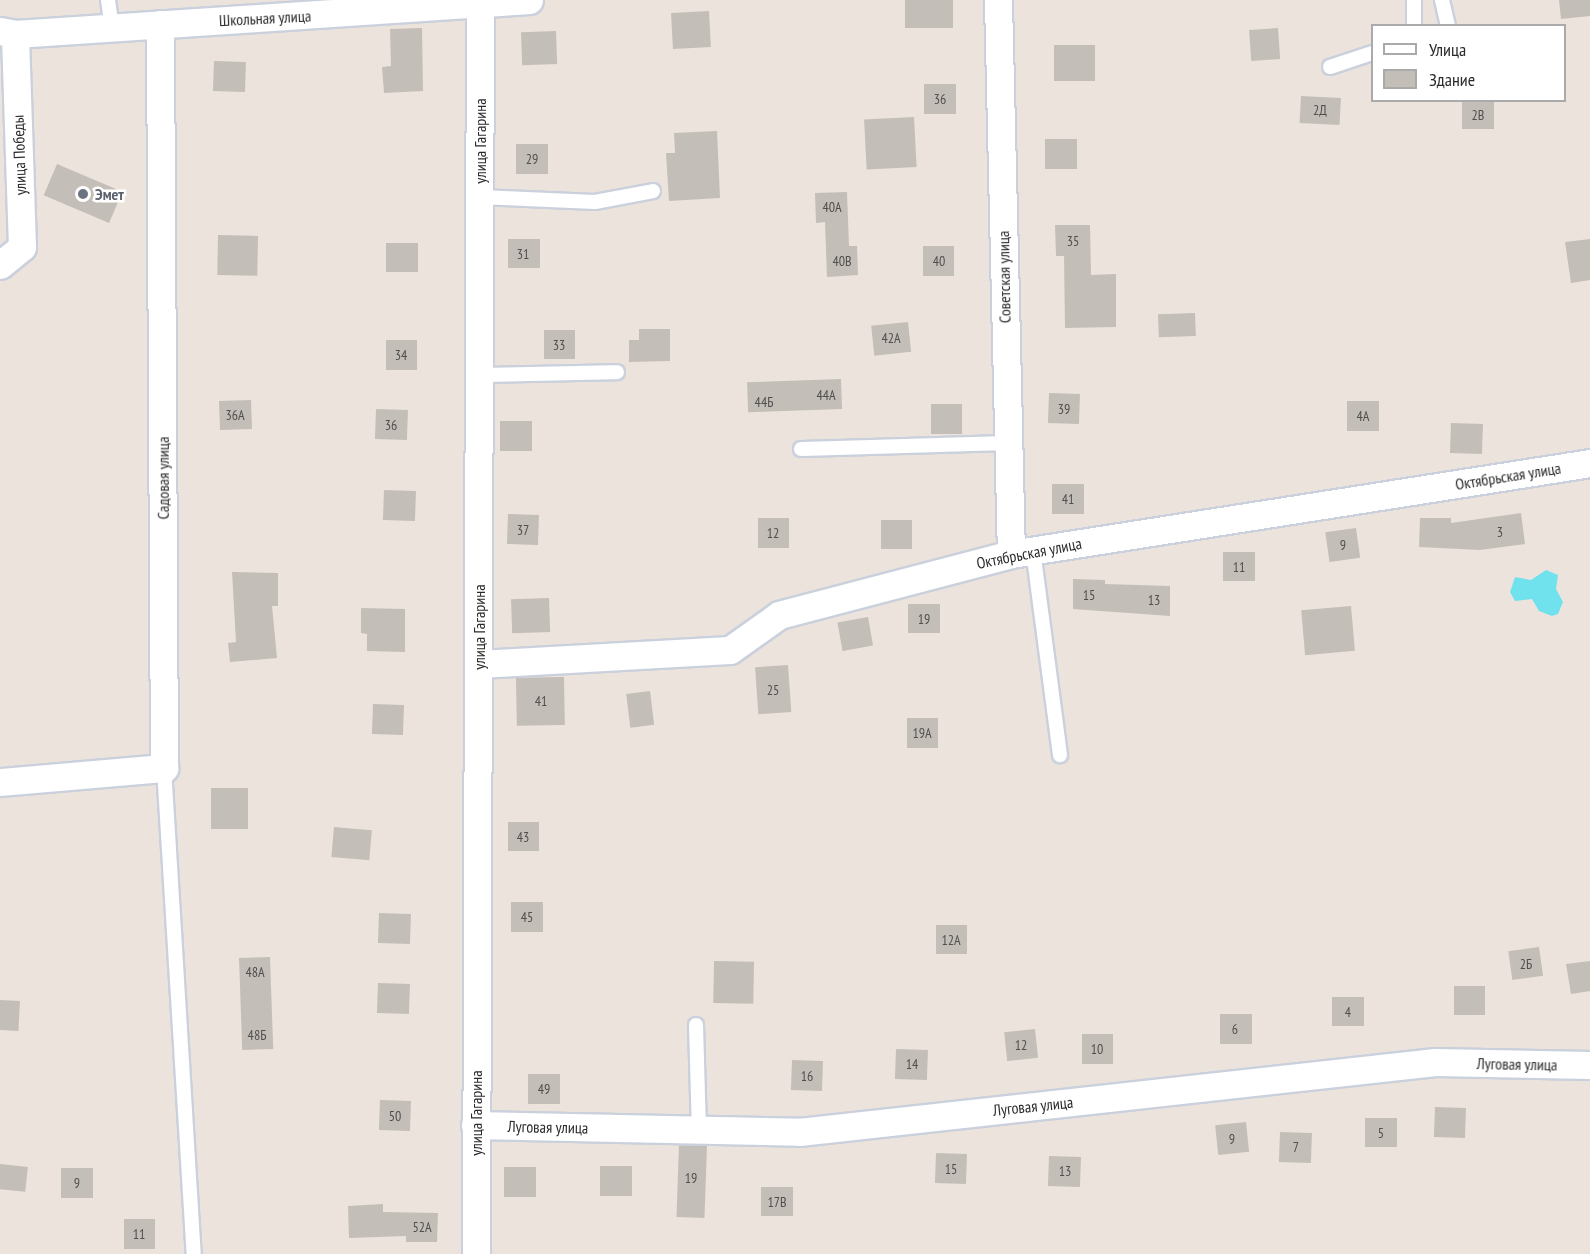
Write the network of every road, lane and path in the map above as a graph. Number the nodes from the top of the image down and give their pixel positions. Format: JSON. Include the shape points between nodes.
{"nodes":[{"id":1,"x":108,"y":0,"type":"edge"},
{"id":2,"x":530,"y":0,"type":"edge"},
{"id":3,"x":998,"y":0,"type":"edge"},
{"id":4,"x":1414,"y":0,"type":"edge"},
{"id":5,"x":1442,"y":0,"type":"edge"},
{"id":6,"x":480,"y":3,"type":"edge"},
{"id":7,"x":160,"y":24,"type":"junction"},
{"id":8,"x":1414,"y":24,"type":"edge"},
{"id":9,"x":1448,"y":24,"type":"edge"},
{"id":10,"x":112,"y":27,"type":"junction"},
{"id":11,"x":7,"y":32,"type":"edge"},
{"id":12,"x":1371,"y":53,"type":"edge"},
{"id":13,"x":1330,"y":67,"type":"dead end"},
{"id":14,"x":653,"y":191,"type":"dead end"},
{"id":15,"x":480,"y":197,"type":"junction"},
{"id":16,"x":0,"y":265,"type":"edge"},
{"id":17,"x":617,"y":372,"type":"dead end"},
{"id":18,"x":479,"y":375,"type":"junction"},
{"id":19,"x":1008,"y":443,"type":"junction"},
{"id":20,"x":801,"y":449,"type":"dead end"},
{"id":21,"x":1590,"y":463,"type":"edge"},
{"id":22,"x":1022,"y":552,"type":"junction"},
{"id":23,"x":479,"y":664,"type":"junction"},
{"id":24,"x":1060,"y":754,"type":"dead end"},
{"id":25,"x":164,"y":768,"type":"junction"},
{"id":26,"x":0,"y":782,"type":"edge"},
{"id":27,"x":696,"y":1025,"type":"dead end"},
{"id":28,"x":1590,"y":1065,"type":"edge"},
{"id":29,"x":475,"y":1125,"type":"junction"},
{"id":30,"x":699,"y":1130,"type":"junction"},
{"id":31,"x":194,"y":1254,"type":"edge"},
{"id":32,"x":476,"y":1254,"type":"edge"}],
"edges":[{"from":1,"to":10,"type":"lane"},
{"from":2,"to":6,"type":"street","name":"Школьная улица"},
{"from":3,"to":19,"type":"street","name":"Советская улица"},
{"from":4,"to":8,"type":"lane"},
{"from":5,"to":9,"type":"lane"},
{"from":6,"to":7,"type":"street","name":"Школьная улица"},
{"from":6,"to":15,"type":"street","name":"улица Гагарина"},
{"from":7,"to":10,"type":"street","name":"Школьная улица"},
{"from":7,"to":25,"type":"street","name":"Садовая улица"},
{"from":10,"to":11,"type":"street","name":"Школьная улица"},
{"from":11,"to":16,"type":"street","name":"улица Победы","via":[[22,247]]},
{"from":12,"to":13,"type":"lane"},
{"from":14,"to":15,"type":"lane","via":[[595,202]]},
{"from":15,"to":18,"type":"street","name":"улица Гагарина"},
{"from":17,"to":18,"type":"lane"},
{"from":18,"to":23,"type":"street","name":"улица Гагарина"},
{"from":19,"to":20,"type":"lane"},
{"from":19,"to":22,"type":"street","name":"Советская улица"},
{"from":21,"to":22,"type":"street","name":"Октябрьская улица"},
{"from":22,"to":23,"type":"street","name":"Октябрьская улица","via":[[780,615],[730,650]]},
{"from":22,"to":24,"type":"lane"},
{"from":23,"to":29,"type":"street","name":"улица Гагарина"},
{"from":25,"to":26,"type":"street"},
{"from":25,"to":31,"type":"lane"},
{"from":27,"to":30,"type":"lane"},
{"from":28,"to":30,"type":"street","name":"Луговая улица","via":[[1435,1062],[799,1132]]},
{"from":29,"to":30,"type":"street","name":"Луговая улица"},
{"from":29,"to":32,"type":"street","name":"улица Гагарина"}]}
